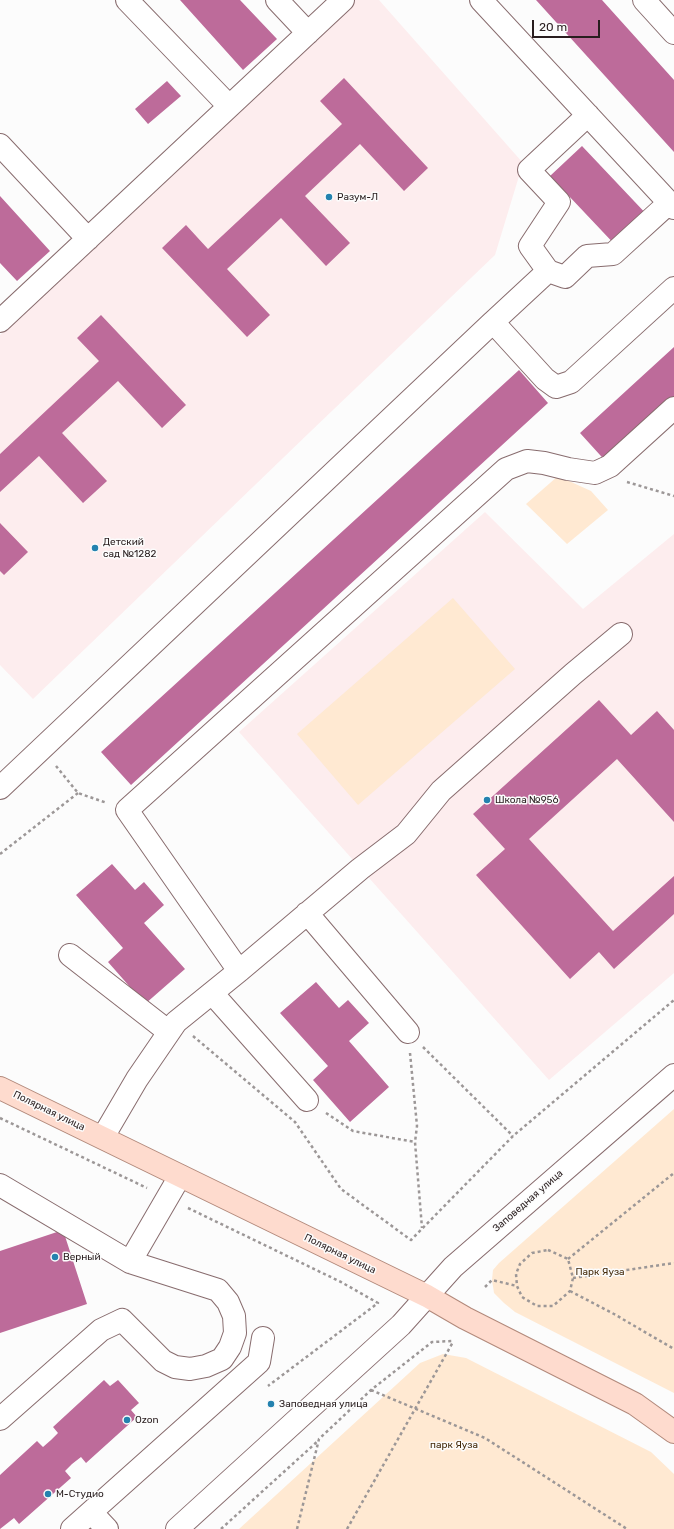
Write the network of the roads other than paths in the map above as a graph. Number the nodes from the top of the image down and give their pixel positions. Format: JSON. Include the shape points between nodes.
{"nodes":[{"id":1,"x":127,"y":0,"type":"edge"},
{"id":2,"x":277,"y":0,"type":"edge"},
{"id":3,"x":343,"y":0,"type":"edge"},
{"id":4,"x":481,"y":0,"type":"edge"},
{"id":5,"x":644,"y":0,"type":"edge"},
{"id":6,"x":308,"y":33,"type":"junction"},
{"id":7,"x":674,"y":33,"type":"edge"},
{"id":8,"x":229,"y":106,"type":"junction"},
{"id":9,"x":588,"y":115,"type":"junction"},
{"id":10,"x":0,"y":145,"type":"edge"},
{"id":11,"x":672,"y":206,"type":"edge"},
{"id":12,"x":88,"y":239,"type":"junction"},
{"id":13,"x":548,"y":271,"type":"junction"},
{"id":14,"x":674,"y":288,"type":"edge"},
{"id":15,"x":0,"y":320,"type":"edge"},
{"id":16,"x":493,"y":322,"type":"junction"},
{"id":17,"x":674,"y":408,"type":"edge"},
{"id":18,"x":621,"y":634,"type":"dead end"},
{"id":19,"x":0,"y":788,"type":"edge"},
{"id":20,"x":308,"y":913,"type":"junction"},
{"id":21,"x":70,"y":955,"type":"dead end"},
{"id":22,"x":239,"y":971,"type":"junction"},
{"id":23,"x":212,"y":993,"type":"junction"},
{"id":24,"x":173,"y":1027,"type":"junction"},
{"id":25,"x":408,"y":1032,"type":"road end"},
{"id":26,"x":674,"y":1075,"type":"edge"},
{"id":27,"x":0,"y":1088,"type":"edge"},
{"id":28,"x":307,"y":1100,"type":"road end"},
{"id":29,"x":103,"y":1137,"type":"junction"},
{"id":30,"x":180,"y":1176,"type":"junction"},
{"id":31,"x":0,"y":1185,"type":"edge"},
{"id":32,"x":130,"y":1262,"type":"junction"},
{"id":33,"x":427,"y":1296,"type":"junction"},
{"id":34,"x":263,"y":1338,"type":"dead end"},
{"id":35,"x":0,"y":1419,"type":"edge"},
{"id":36,"x":674,"y":1432,"type":"edge"},
{"id":37,"x":91,"y":1512,"type":"junction"},
{"id":38,"x":72,"y":1529,"type":"edge"},
{"id":39,"x":107,"y":1529,"type":"edge"},
{"id":40,"x":177,"y":1529,"type":"edge"}],
"edges":[{"from":1,"to":8,"type":"street"},
{"from":2,"to":6,"type":"street"},
{"from":3,"to":6,"type":"street"},
{"from":4,"to":9,"type":"street"},
{"from":5,"to":7,"type":"street"},
{"from":6,"to":8,"type":"street"},
{"from":8,"to":12,"type":"street"},
{"from":9,"to":11,"type":"street"},
{"from":9,"to":13,"type":"street","via":[[529,170],[559,202],[530,246]]},
{"from":10,"to":12,"type":"street"},
{"from":11,"to":13,"type":"street","via":[[613,254],[587,256],[565,277]]},
{"from":12,"to":15,"type":"street"},
{"from":13,"to":16,"type":"street"},
{"from":14,"to":16,"type":"street","via":[[571,382],[556,388]]},
{"from":16,"to":19,"type":"street"},
{"from":17,"to":22,"type":"street","via":[[610,466],[595,473],[527,462],[506,468],[127,810]]},
{"from":18,"to":20,"type":"street","via":[[441,791],[406,834]]},
{"from":20,"to":22,"type":"street"},
{"from":20,"to":25,"type":"street"},
{"from":21,"to":24,"type":"street"},
{"from":22,"to":23,"type":"street"},
{"from":23,"to":24,"type":"street"},
{"from":23,"to":28,"type":"street"},
{"from":24,"to":29,"type":"street","via":[[137,1079]]},
{"from":26,"to":33,"type":"street","name":"Заповедная улица","via":[[453,1267]]},
{"from":27,"to":29,"type":"main road","name":"Полярная улица"},
{"from":29,"to":30,"type":"main road","name":"Полярная улица"},
{"from":30,"to":32,"type":"street"},
{"from":30,"to":33,"type":"main road","name":"Полярная улица"},
{"from":31,"to":32,"type":"street"},
{"from":32,"to":35,"type":"street","via":[[218,1290],[228,1302],[234,1316],[235,1333],[222,1359],[190,1369],[175,1367],[163,1361],[122,1320],[101,1330]]},
{"from":33,"to":36,"type":"main road","name":"Полярная улица","via":[[465,1318],[635,1404]]},
{"from":33,"to":40,"type":"street","name":"Заповедная улица","via":[[401,1325]]},
{"from":34,"to":37,"type":"street","via":[[259,1362]]},
{"from":37,"to":38,"type":"street"},
{"from":37,"to":39,"type":"street"}]}
